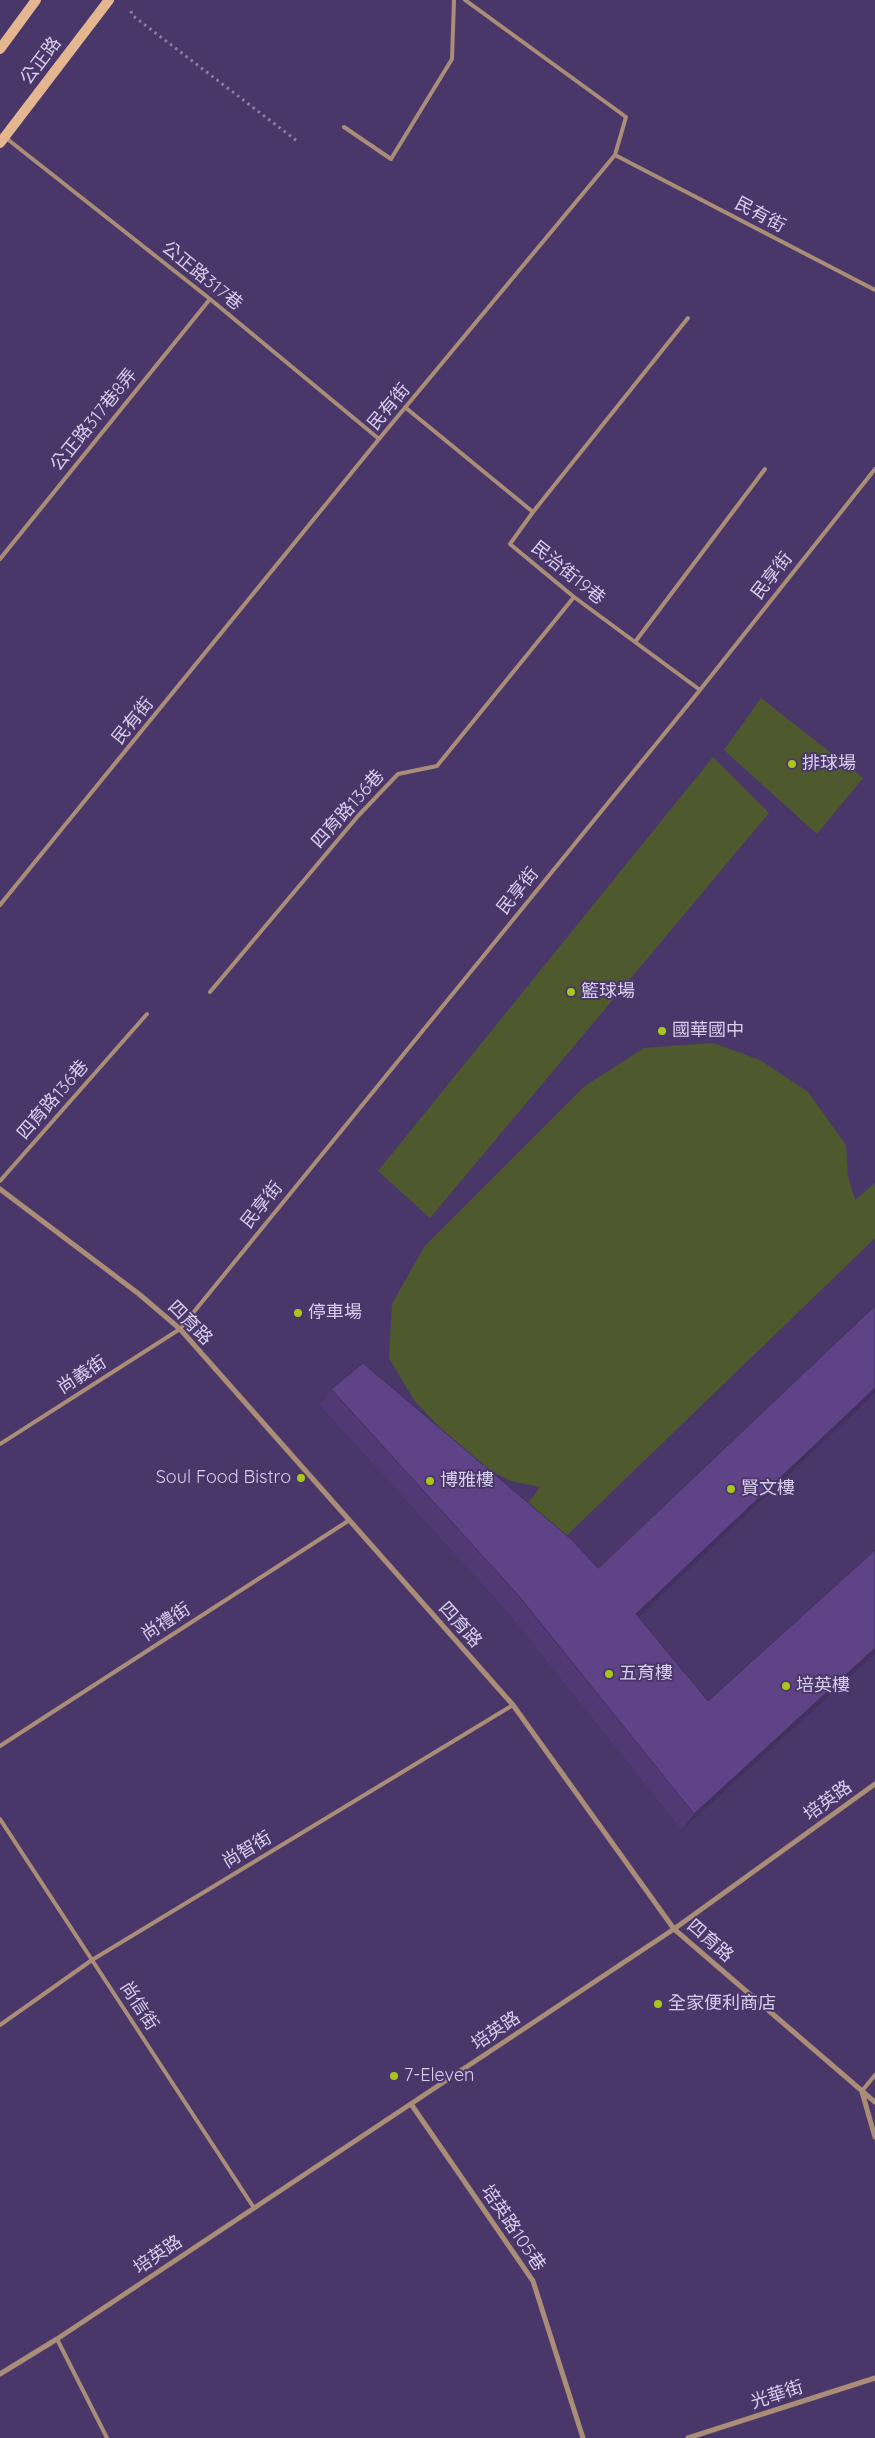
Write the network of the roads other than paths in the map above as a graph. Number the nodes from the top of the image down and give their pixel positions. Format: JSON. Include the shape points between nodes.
{"nodes":[{"id":1,"x":36,"y":0,"type":"edge"},
{"id":2,"x":109,"y":0,"type":"edge"},
{"id":3,"x":454,"y":0,"type":"edge"},
{"id":4,"x":465,"y":0,"type":"edge"},
{"id":5,"x":0,"y":49,"type":"edge"},
{"id":6,"x":344,"y":127,"type":"dead end"},
{"id":7,"x":2,"y":140,"type":"edge"},
{"id":8,"x":615,"y":155,"type":"junction"},
{"id":9,"x":875,"y":290,"type":"edge"},
{"id":10,"x":210,"y":299,"type":"junction"},
{"id":11,"x":688,"y":318,"type":"dead end"},
{"id":12,"x":406,"y":408,"type":"junction"},
{"id":13,"x":379,"y":439,"type":"junction"},
{"id":14,"x":765,"y":469,"type":"dead end"},
{"id":15,"x":875,"y":469,"type":"edge"},
{"id":16,"x":533,"y":512,"type":"junction"},
{"id":17,"x":0,"y":559,"type":"edge"},
{"id":18,"x":574,"y":596,"type":"junction"},
{"id":19,"x":635,"y":642,"type":"junction"},
{"id":20,"x":700,"y":690,"type":"junction"},
{"id":21,"x":0,"y":905,"type":"edge"},
{"id":22,"x":210,"y":992,"type":"dead end"},
{"id":23,"x":147,"y":1014,"type":"dead end"},
{"id":24,"x":0,"y":1181,"type":"edge"},
{"id":25,"x":0,"y":1189,"type":"edge"},
{"id":26,"x":180,"y":1329,"type":"junction"},
{"id":27,"x":0,"y":1444,"type":"edge"},
{"id":28,"x":348,"y":1521,"type":"junction"},
{"id":29,"x":513,"y":1704,"type":"junction"},
{"id":30,"x":0,"y":1746,"type":"edge"},
{"id":31,"x":875,"y":1784,"type":"edge"},
{"id":32,"x":0,"y":1819,"type":"edge"},
{"id":33,"x":674,"y":1929,"type":"junction"},
{"id":34,"x":92,"y":1960,"type":"junction"},
{"id":35,"x":0,"y":2025,"type":"edge"},
{"id":36,"x":875,"y":2075,"type":"edge"},
{"id":37,"x":862,"y":2091,"type":"junction"},
{"id":38,"x":875,"y":2102,"type":"edge"},
{"id":39,"x":411,"y":2104,"type":"junction"},
{"id":40,"x":875,"y":2137,"type":"edge"},
{"id":41,"x":254,"y":2208,"type":"junction"},
{"id":42,"x":57,"y":2339,"type":"junction"},
{"id":43,"x":0,"y":2374,"type":"edge"},
{"id":44,"x":875,"y":2378,"type":"edge"},
{"id":45,"x":107,"y":2438,"type":"edge"},
{"id":46,"x":583,"y":2438,"type":"edge"},
{"id":47,"x":688,"y":2438,"type":"edge"}],
"edges":[{"from":1,"to":5,"type":"street"},
{"from":2,"to":7,"type":"street","name":"公正路"},
{"from":3,"to":6,"type":"lane","via":[[452,59],[391,159]]},
{"from":4,"to":8,"type":"lane","via":[[626,117]]},
{"from":7,"to":10,"type":"lane","name":"公正路317巷"},
{"from":8,"to":9,"type":"lane","name":"民有街"},
{"from":8,"to":12,"type":"lane","name":"民有街"},
{"from":10,"to":13,"type":"lane","name":"公正路317巷"},
{"from":10,"to":17,"type":"lane","name":"公正路317巷8弄"},
{"from":11,"to":16,"type":"lane"},
{"from":12,"to":13,"type":"lane","name":"民有街"},
{"from":12,"to":16,"type":"lane","name":"民治街19巷"},
{"from":13,"to":21,"type":"lane","name":"民有街"},
{"from":14,"to":19,"type":"lane"},
{"from":15,"to":20,"type":"lane","name":"民享街"},
{"from":16,"to":18,"type":"lane","name":"民治街19巷","via":[[510,544]]},
{"from":18,"to":19,"type":"lane","name":"民治街19巷"},
{"from":18,"to":22,"type":"lane","name":"四育路136巷","via":[[437,766],[398,774],[358,816]]},
{"from":19,"to":20,"type":"lane","name":"民治街19巷"},
{"from":20,"to":26,"type":"lane","name":"民享街"},
{"from":23,"to":24,"type":"lane","name":"四育路136巷"},
{"from":25,"to":26,"type":"street","name":"四育路"},
{"from":26,"to":27,"type":"lane","name":"尚義街"},
{"from":26,"to":28,"type":"street","name":"四育路"},
{"from":28,"to":29,"type":"street","name":"四育路"},
{"from":28,"to":30,"type":"lane","name":"尚禮街"},
{"from":29,"to":33,"type":"street","name":"四育路"},
{"from":29,"to":34,"type":"lane","name":"尚智街"},
{"from":31,"to":33,"type":"street","name":"培英路"},
{"from":32,"to":34,"type":"lane","name":"尚信街"},
{"from":33,"to":37,"type":"street","name":"四育路"},
{"from":33,"to":39,"type":"street","name":"培英路"},
{"from":34,"to":35,"type":"lane","name":"尚智街"},
{"from":34,"to":41,"type":"lane","name":"尚信街"},
{"from":36,"to":37,"type":"lane"},
{"from":37,"to":38,"type":"street","name":"四育路"},
{"from":37,"to":40,"type":"street"},
{"from":39,"to":41,"type":"street","name":"培英路"},
{"from":39,"to":46,"type":"street","name":"培英路105巷","via":[[533,2281]]},
{"from":41,"to":42,"type":"street","name":"培英路"},
{"from":42,"to":43,"type":"street","name":"培英路"},
{"from":42,"to":45,"type":"lane"},
{"from":44,"to":47,"type":"street","name":"光華街"}]}
